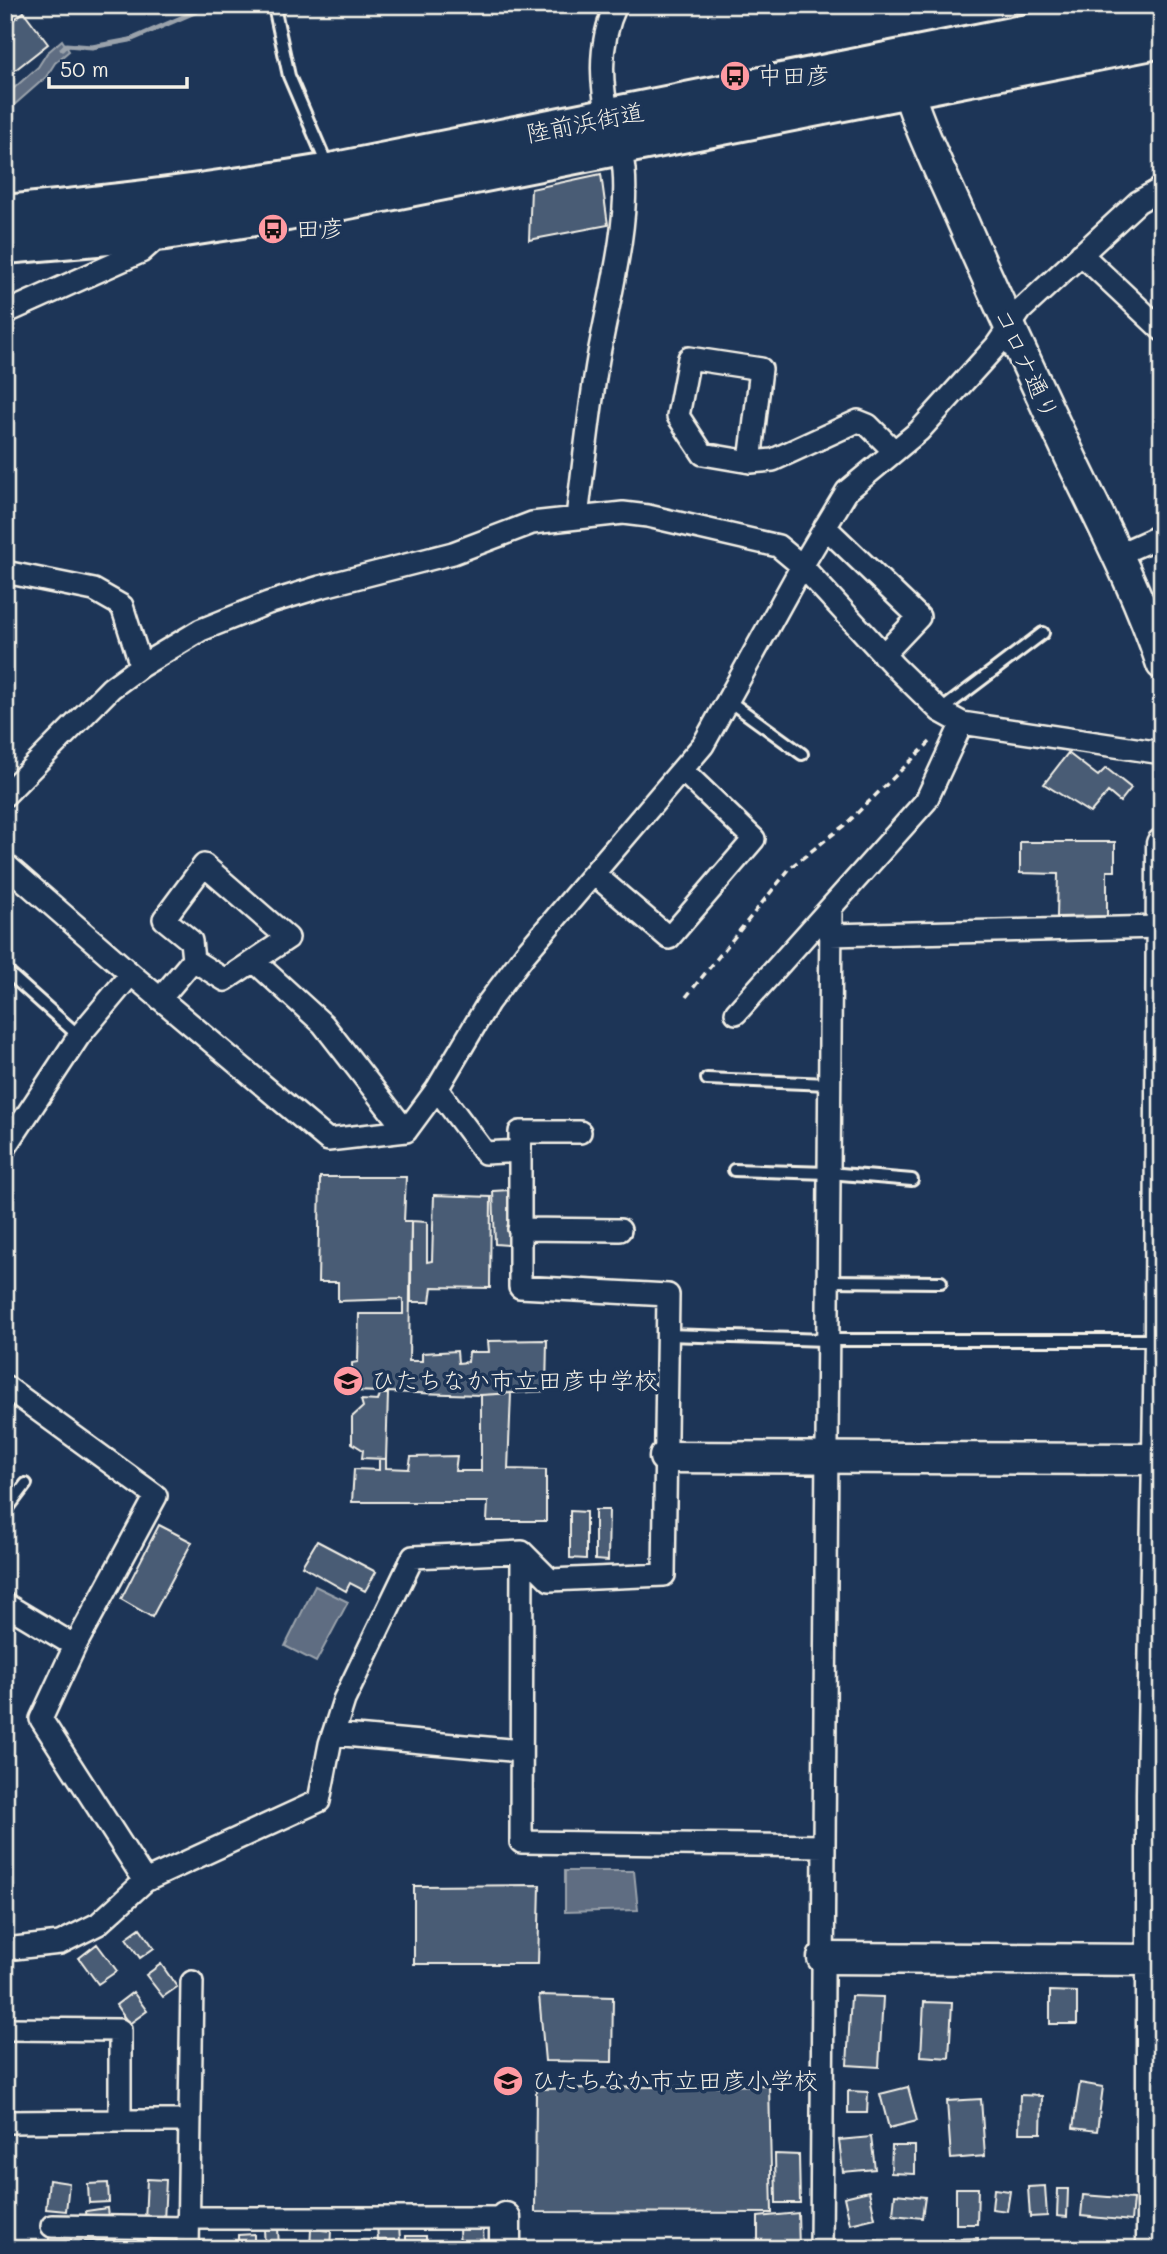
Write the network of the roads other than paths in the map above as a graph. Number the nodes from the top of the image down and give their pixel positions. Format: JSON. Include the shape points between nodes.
{"nodes":[{"id":1,"x":616,"y":5,"type":"edge"},
{"id":2,"x":1162,"y":7,"type":"edge"},
{"id":3,"x":275,"y":11,"type":"dead end"},
{"id":4,"x":1162,"y":38,"type":"edge"},
{"id":5,"x":903,"y":74,"type":"junction"},
{"id":6,"x":613,"y":132,"type":"junction"},
{"id":7,"x":331,"y":173,"type":"junction"},
{"id":8,"x":1162,"y":188,"type":"edge"},
{"id":9,"x":164,"y":214,"type":"junction"},
{"id":10,"x":5,"y":215,"type":"edge"},
{"id":11,"x":5,"y":244,"type":"edge"},
{"id":12,"x":1081,"y":254,"type":"junction"},
{"id":13,"x":5,"y":313,"type":"edge"},
{"id":14,"x":1009,"y":329,"type":"junction"},
{"id":15,"x":1162,"y":330,"type":"edge"},
{"id":16,"x":894,"y":451,"type":"junction"},
{"id":17,"x":750,"y":461,"type":"junction"},
{"id":18,"x":577,"y":517,"type":"junction"},
{"id":19,"x":825,"y":527,"type":"junction"},
{"id":20,"x":1162,"y":535,"type":"edge"},
{"id":21,"x":1117,"y":555,"type":"junction"},
{"id":22,"x":802,"y":566,"type":"junction"},
{"id":23,"x":5,"y":572,"type":"edge"},
{"id":24,"x":1043,"y":633,"type":"dead end"},
{"id":25,"x":883,"y":655,"type":"junction"},
{"id":26,"x":1162,"y":664,"type":"edge"},
{"id":27,"x":141,"y":666,"type":"junction"},
{"id":28,"x":729,"y":701,"type":"junction"},
{"id":29,"x":952,"y":718,"type":"junction"},
{"id":30,"x":1162,"y":752,"type":"edge"},
{"id":31,"x":802,"y":754,"type":"dead end"},
{"id":32,"x":682,"y":770,"type":"junction"},
{"id":33,"x":5,"y":795,"type":"edge"},
{"id":34,"x":1162,"y":844,"type":"edge"},
{"id":35,"x":5,"y":864,"type":"edge"},
{"id":36,"x":594,"y":874,"type":"junction"},
{"id":37,"x":831,"y":907,"type":"junction"},
{"id":38,"x":1161,"y":910,"type":"edge"},
{"id":39,"x":830,"y":935,"type":"junction"},
{"id":40,"x":192,"y":960,"type":"junction"},
{"id":41,"x":254,"y":961,"type":"junction"},
{"id":42,"x":5,"y":970,"type":"edge"},
{"id":43,"x":131,"y":974,"type":"junction"},
{"id":44,"x":160,"y":999,"type":"junction"},
{"id":45,"x":736,"y":1013,"type":"dead end"},
{"id":46,"x":79,"y":1036,"type":"junction"},
{"id":47,"x":707,"y":1079,"type":"dead end"},
{"id":48,"x":830,"y":1084,"type":"junction"},
{"id":49,"x":437,"y":1089,"type":"junction"},
{"id":50,"x":406,"y":1131,"type":"junction"},
{"id":51,"x":580,"y":1132,"type":"dead end"},
{"id":52,"x":5,"y":1148,"type":"edge"},
{"id":53,"x":520,"y":1151,"type":"junction"},
{"id":54,"x":734,"y":1170,"type":"dead end"},
{"id":55,"x":829,"y":1173,"type":"junction"},
{"id":56,"x":912,"y":1180,"type":"dead end"},
{"id":57,"x":519,"y":1229,"type":"junction"},
{"id":58,"x":620,"y":1230,"type":"dead end"},
{"id":59,"x":828,"y":1281,"type":"junction"},
{"id":60,"x":941,"y":1282,"type":"dead end"},
{"id":61,"x":667,"y":1335,"type":"junction"},
{"id":62,"x":827,"y":1340,"type":"junction"},
{"id":63,"x":1161,"y":1340,"type":"edge"},
{"id":64,"x":5,"y":1386,"type":"edge"},
{"id":65,"x":665,"y":1458,"type":"junction"},
{"id":66,"x":827,"y":1458,"type":"junction"},
{"id":67,"x":1157,"y":1459,"type":"junction"},
{"id":68,"x":26,"y":1484,"type":"dead end"},
{"id":69,"x":5,"y":1511,"type":"edge"},
{"id":70,"x":522,"y":1552,"type":"junction"},
{"id":71,"x":5,"y":1604,"type":"edge"},
{"id":72,"x":75,"y":1646,"type":"junction"},
{"id":73,"x":333,"y":1734,"type":"junction"},
{"id":74,"x":521,"y":1751,"type":"junction"},
{"id":75,"x":824,"y":1846,"type":"junction"},
{"id":76,"x":145,"y":1881,"type":"junction"},
{"id":77,"x":5,"y":1949,"type":"edge"},
{"id":78,"x":823,"y":1958,"type":"junction"},
{"id":79,"x":1157,"y":1959,"type":"edge"},
{"id":80,"x":192,"y":1983,"type":"dead end"},
{"id":81,"x":5,"y":2029,"type":"edge"},
{"id":82,"x":120,"y":2121,"type":"junction"},
{"id":83,"x":190,"y":2121,"type":"junction"},
{"id":84,"x":5,"y":2122,"type":"edge"},
{"id":85,"x":505,"y":2218,"type":"joint"},
{"id":86,"x":52,"y":2226,"type":"dead end"},
{"id":87,"x":188,"y":2232,"type":"edge"},
{"id":88,"x":505,"y":2249,"type":"edge"},
{"id":89,"x":821,"y":2249,"type":"edge"},
{"id":90,"x":1152,"y":2249,"type":"edge"}],
"edges":[{"from":1,"to":6,"type":"street","via":[[602,57]]},
{"from":2,"to":5,"type":"highway","name":"陸前浜街道"},
{"from":3,"to":7,"type":"lane","via":[[289,76]]},
{"from":4,"to":5,"type":"highway","name":"陸前浜街道"},
{"from":5,"to":6,"type":"highway","name":"陸前浜街道"},
{"from":5,"to":14,"type":"street","name":"コロナ通り"},
{"from":6,"to":7,"type":"highway","name":"陸前浜街道"},
{"from":6,"to":9,"type":"highway","name":"陸前浜街道","via":[[287,211]]},
{"from":6,"to":18,"type":"street","via":[[624,169],[622,230],[595,379]]},
{"from":7,"to":9,"type":"highway","name":"陸前浜街道"},
{"from":8,"to":12,"type":"street","via":[[1138,202]]},
{"from":9,"to":10,"type":"highway","name":"陸前浜街道"},
{"from":9,"to":11,"type":"highway","name":"陸前浜街道"},
{"from":9,"to":13,"type":"street","via":[[141,252]]},
{"from":12,"to":14,"type":"street","via":[[1021,310]]},
{"from":12,"to":15,"type":"street"},
{"from":14,"to":16,"type":"street","via":[[919,431]]},
{"from":14,"to":21,"type":"street","name":"コロナ通り"},
{"from":16,"to":17,"type":"street","via":[[858,421],[773,460]]},
{"from":16,"to":19,"type":"street","via":[[847,491]]},
{"from":17,"to":17,"type":"street","via":[[761,369],[689,358],[678,416],[703,454]]},
{"from":18,"to":22,"type":"street","via":[[648,516],[778,546]]},
{"from":18,"to":27,"type":"street","via":[[532,523],[453,553],[268,603],[201,630]]},
{"from":19,"to":22,"type":"street"},
{"from":19,"to":25,"type":"street","via":[[919,617]]},
{"from":20,"to":21,"type":"street"},
{"from":21,"to":26,"type":"street","name":"コロナ通り"},
{"from":22,"to":25,"type":"street"},
{"from":22,"to":28,"type":"street"},
{"from":23,"to":27,"type":"street","via":[[94,590],[122,606]]},
{"from":24,"to":29,"type":"lane"},
{"from":25,"to":29,"type":"street"},
{"from":27,"to":33,"type":"street","via":[[93,706]]},
{"from":28,"to":31,"type":"lane"},
{"from":28,"to":32,"type":"street"},
{"from":29,"to":30,"type":"street"},
{"from":29,"to":37,"type":"street","via":[[926,801]]},
{"from":32,"to":36,"type":"street"},
{"from":32,"to":36,"type":"street","via":[[754,839],[668,938]]},
{"from":34,"to":38,"type":"street"},
{"from":35,"to":43,"type":"street"},
{"from":36,"to":49,"type":"street","via":[[488,1003]]},
{"from":37,"to":39,"type":"street"},
{"from":37,"to":45,"type":"street"},
{"from":38,"to":39,"type":"street"},
{"from":38,"to":63,"type":"street"},
{"from":39,"to":48,"type":"street"},
{"from":40,"to":41,"type":"street","via":[[225,980]]},
{"from":40,"to":41,"type":"street","via":[[191,942],[164,919],[204,865],[288,938]]},
{"from":40,"to":44,"type":"street"},
{"from":41,"to":50,"type":"street","via":[[323,1024]]},
{"from":42,"to":46,"type":"lane"},
{"from":43,"to":44,"type":"street"},
{"from":43,"to":46,"type":"street"},
{"from":44,"to":50,"type":"street","via":[[328,1140]]},
{"from":46,"to":52,"type":"street"},
{"from":47,"to":48,"type":"lane"},
{"from":48,"to":55,"type":"street"},
{"from":49,"to":50,"type":"street"},
{"from":49,"to":53,"type":"street","via":[[485,1153]]},
{"from":51,"to":53,"type":"street","via":[[520,1132]]},
{"from":53,"to":57,"type":"street"},
{"from":54,"to":55,"type":"lane"},
{"from":55,"to":56,"type":"lane"},
{"from":55,"to":59,"type":"street"},
{"from":57,"to":58,"type":"street"},
{"from":57,"to":61,"type":"street","via":[[520,1287],[668,1294]]},
{"from":59,"to":60,"type":"lane"},
{"from":59,"to":62,"type":"street"},
{"from":61,"to":62,"type":"lane"},
{"from":61,"to":65,"type":"street"},
{"from":62,"to":63,"type":"lane"},
{"from":62,"to":66,"type":"street"},
{"from":63,"to":67,"type":"street"},
{"from":64,"to":72,"type":"street","via":[[156,1496]]},
{"from":65,"to":66,"type":"street"},
{"from":65,"to":70,"type":"street","via":[[664,1575],[550,1580]]},
{"from":66,"to":67,"type":"street"},
{"from":66,"to":75,"type":"street"},
{"from":67,"to":79,"type":"street","via":[[1152,1793]]},
{"from":68,"to":69,"type":"lane"},
{"from":70,"to":73,"type":"street","via":[[413,1557],[344,1699]]},
{"from":70,"to":74,"type":"street"},
{"from":71,"to":72,"type":"street"},
{"from":72,"to":76,"type":"street","via":[[41,1719]]},
{"from":73,"to":74,"type":"street"},
{"from":73,"to":76,"type":"street","via":[[319,1801]]},
{"from":74,"to":75,"type":"street","via":[[521,1842]]},
{"from":75,"to":78,"type":"street"},
{"from":76,"to":77,"type":"street","via":[[98,1924],[60,1943]]},
{"from":78,"to":79,"type":"street"},
{"from":78,"to":89,"type":"street"},
{"from":79,"to":90,"type":"street"},
{"from":80,"to":83,"type":"street"},
{"from":81,"to":82,"type":"street","via":[[120,2029]]},
{"from":82,"to":83,"type":"street"},
{"from":82,"to":84,"type":"street"},
{"from":83,"to":87,"type":"street"},
{"from":85,"to":87,"type":"street"},
{"from":85,"to":88,"type":"street"},
{"from":86,"to":87,"type":"street"}]}
